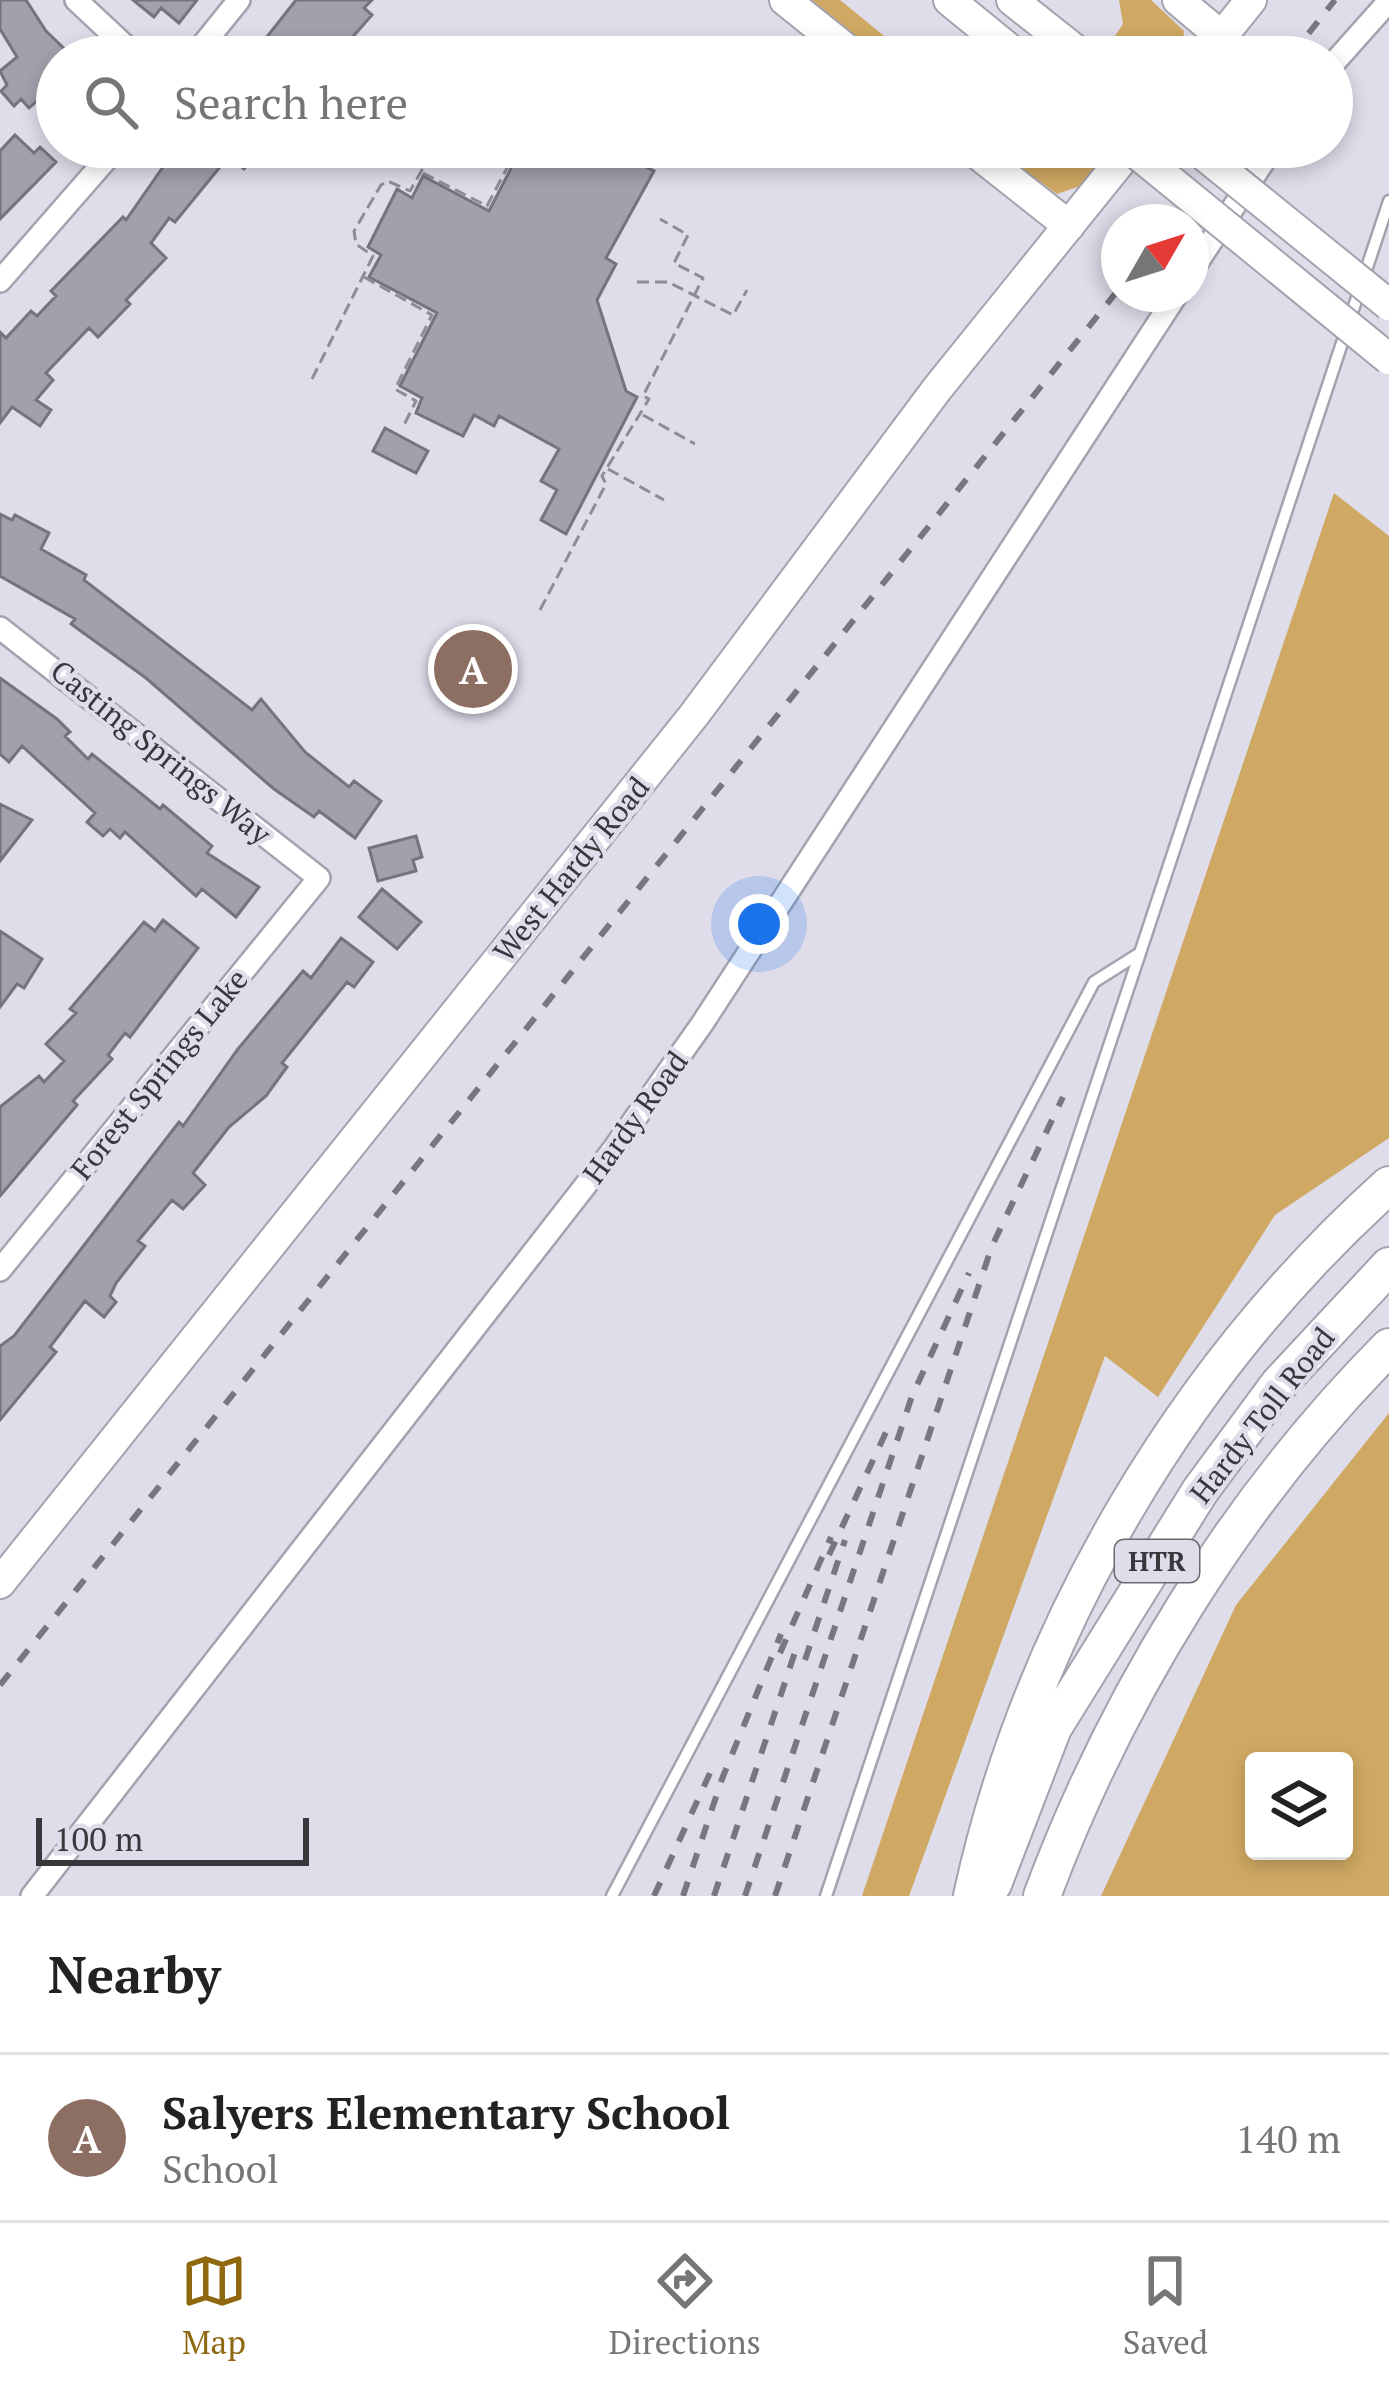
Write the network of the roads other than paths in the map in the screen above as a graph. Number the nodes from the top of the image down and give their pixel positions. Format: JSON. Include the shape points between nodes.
{"nodes":[{"id":1,"x":76,"y":0,"type":"edge"},
{"id":2,"x":239,"y":0,"type":"edge"},
{"id":3,"x":785,"y":0,"type":"edge"},
{"id":4,"x":949,"y":0,"type":"edge"},
{"id":5,"x":1012,"y":0,"type":"edge"},
{"id":6,"x":1178,"y":0,"type":"edge"},
{"id":7,"x":1251,"y":0,"type":"edge"},
{"id":8,"x":1389,"y":2,"type":"edge"},
{"id":9,"x":114,"y":36,"type":"edge"},
{"id":10,"x":210,"y":36,"type":"edge"},
{"id":11,"x":830,"y":36,"type":"edge"},
{"id":12,"x":993,"y":36,"type":"edge"},
{"id":13,"x":1057,"y":36,"type":"edge"},
{"id":14,"x":1206,"y":36,"type":"edge"},
{"id":15,"x":1223,"y":36,"type":"edge"},
{"id":16,"x":1353,"y":42,"type":"edge"},
{"id":17,"x":99,"y":168,"type":"edge"},
{"id":18,"x":996,"y":168,"type":"edge"},
{"id":19,"x":1115,"y":168,"type":"edge"},
{"id":20,"x":1157,"y":168,"type":"edge"},
{"id":21,"x":1220,"y":168,"type":"edge"},
{"id":22,"x":1259,"y":168,"type":"edge"},
{"id":23,"x":1389,"y":201,"type":"edge"},
{"id":24,"x":1069,"y":226,"type":"junction"},
{"id":25,"x":1209,"y":245,"type":"edge"},
{"id":26,"x":0,"y":281,"type":"edge"},
{"id":27,"x":1389,"y":305,"type":"edge"},
{"id":28,"x":1165,"y":312,"type":"edge"},
{"id":29,"x":1389,"y":359,"type":"edge"},
{"id":30,"x":0,"y":628,"type":"edge"},
{"id":31,"x":319,"y":878,"type":"joint"},
{"id":32,"x":1141,"y":952,"type":"junction"},
{"id":33,"x":1389,"y":1185,"type":"edge"},
{"id":34,"x":1389,"y":1266,"type":"edge"},
{"id":35,"x":0,"y":1270,"type":"edge"},
{"id":36,"x":1389,"y":1347,"type":"edge"},
{"id":37,"x":0,"y":1583,"type":"edge"},
{"id":38,"x":32,"y":1896,"type":"edge"},
{"id":39,"x":613,"y":1896,"type":"edge"},
{"id":40,"x":826,"y":1896,"type":"edge"},
{"id":41,"x":972,"y":1896,"type":"edge"},
{"id":42,"x":989,"y":1896,"type":"edge"},
{"id":43,"x":1042,"y":1896,"type":"edge"}],
"edges":[{"from":1,"to":9,"type":"street"},
{"from":2,"to":10,"type":"street"},
{"from":3,"to":11,"type":"main road"},
{"from":4,"to":12,"type":"main road"},
{"from":5,"to":13,"type":"main road"},
{"from":6,"to":14,"type":"main road"},
{"from":7,"to":15,"type":"main road"},
{"from":8,"to":16,"type":"street"},
{"from":17,"to":26,"type":"street"},
{"from":18,"to":24,"type":"main road"},
{"from":19,"to":24,"type":"main road","name":"West Hardy Road"},
{"from":20,"to":29,"type":"main road","bridge":true},
{"from":21,"to":27,"type":"main road","bridge":true},
{"from":22,"to":25,"type":"street"},
{"from":23,"to":32,"type":"lane"},
{"from":24,"to":37,"type":"main road","name":"West Hardy Road","via":[[694,715]]},
{"from":28,"to":38,"type":"street","name":"Hardy Road","via":[[677,1060]]},
{"from":30,"to":31,"type":"street","name":"Casting Springs Way"},
{"from":31,"to":35,"type":"street","name":"Forest Springs Lake"},
{"from":32,"to":39,"type":"lane","via":[[1094,982]]},
{"from":32,"to":40,"type":"lane"},
{"from":33,"to":41,"type":"highway","via":[[1225,1361],[1085,1578],[987,1829]]},
{"from":34,"to":42,"type":"highway","name":"Hardy Toll Road","number":"HTR","via":[[1279,1384],[1200,1491],[1053,1728]]},
{"from":36,"to":43,"type":"highway","name":"Hardy Toll Road","number":"HTR","via":[[1255,1504],[1166,1635],[1071,1819]]}]}
